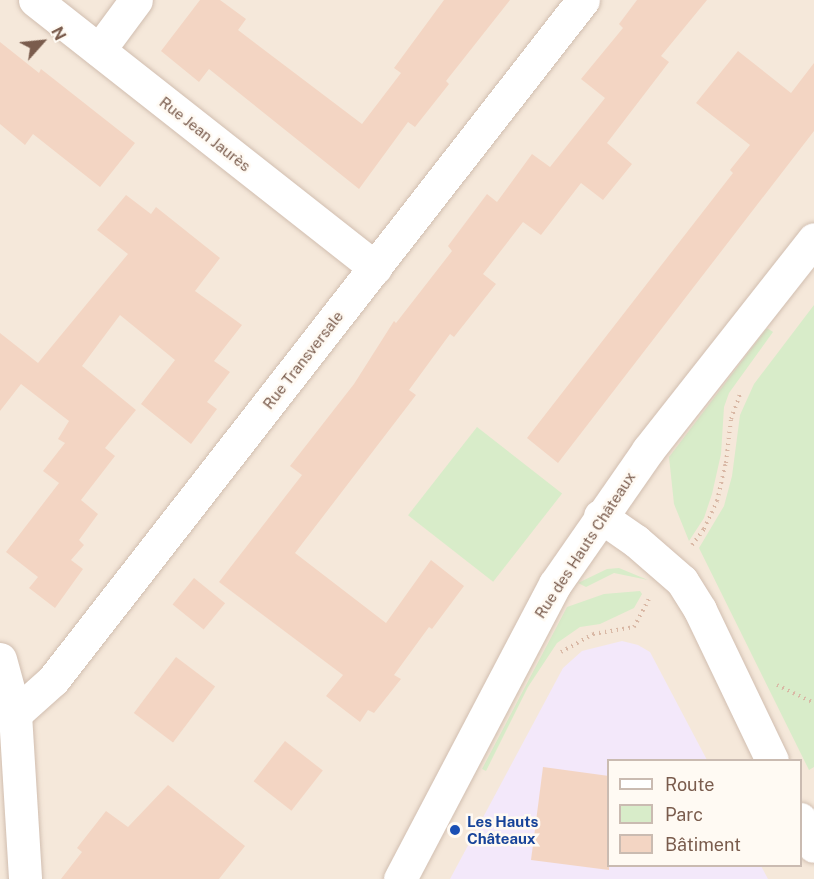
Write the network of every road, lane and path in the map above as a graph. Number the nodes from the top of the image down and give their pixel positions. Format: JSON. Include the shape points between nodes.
{"nodes":[{"id":1,"x":35,"y":0,"type":"edge"},
{"id":2,"x":136,"y":0,"type":"edge"},
{"id":3,"x":583,"y":0,"type":"edge"},
{"id":4,"x":99,"y":50,"type":"junction"},
{"id":5,"x":814,"y":239,"type":"edge"},
{"id":6,"x":375,"y":268,"type":"junction"},
{"id":7,"x":741,"y":390,"type":"dead end"},
{"id":8,"x":600,"y":516,"type":"junction"},
{"id":9,"x":688,"y":550,"type":"dead end"},
{"id":10,"x":653,"y":592,"type":"dead end"},
{"id":11,"x":556,"y":658,"type":"dead end"},
{"id":12,"x":0,"y":659,"type":"edge"},
{"id":13,"x":15,"y":714,"type":"junction"},
{"id":14,"x":772,"y":759,"type":"edge"},
{"id":15,"x":802,"y":821,"type":"edge"},
{"id":16,"x":814,"y":846,"type":"edge"},
{"id":17,"x":25,"y":879,"type":"edge"},
{"id":18,"x":400,"y":879,"type":"edge"}],
"edges":[{"from":1,"to":4,"type":"street","name":"Rue Jean Jaurès"},
{"from":2,"to":4,"type":"street"},
{"from":3,"to":6,"type":"street","name":"Rue Transversale"},
{"from":4,"to":6,"type":"street","name":"Rue Jean Jaurès"},
{"from":5,"to":8,"type":"street","name":"Rue des Hauts Châteaux"},
{"from":6,"to":13,"type":"street","name":"Rue Transversale","via":[[53,680]]},
{"from":7,"to":9,"type":"path","via":[[731,419],[717,501],[704,529]]},
{"from":8,"to":14,"type":"street","via":[[682,581],[700,610]]},
{"from":8,"to":18,"type":"street","name":"Rue des Hauts Châteaux","via":[[545,602]]},
{"from":10,"to":11,"type":"path","via":[[634,627],[593,634]]},
{"from":12,"to":13,"type":"street"},
{"from":13,"to":17,"type":"street"},
{"from":15,"to":16,"type":"street"}]}
